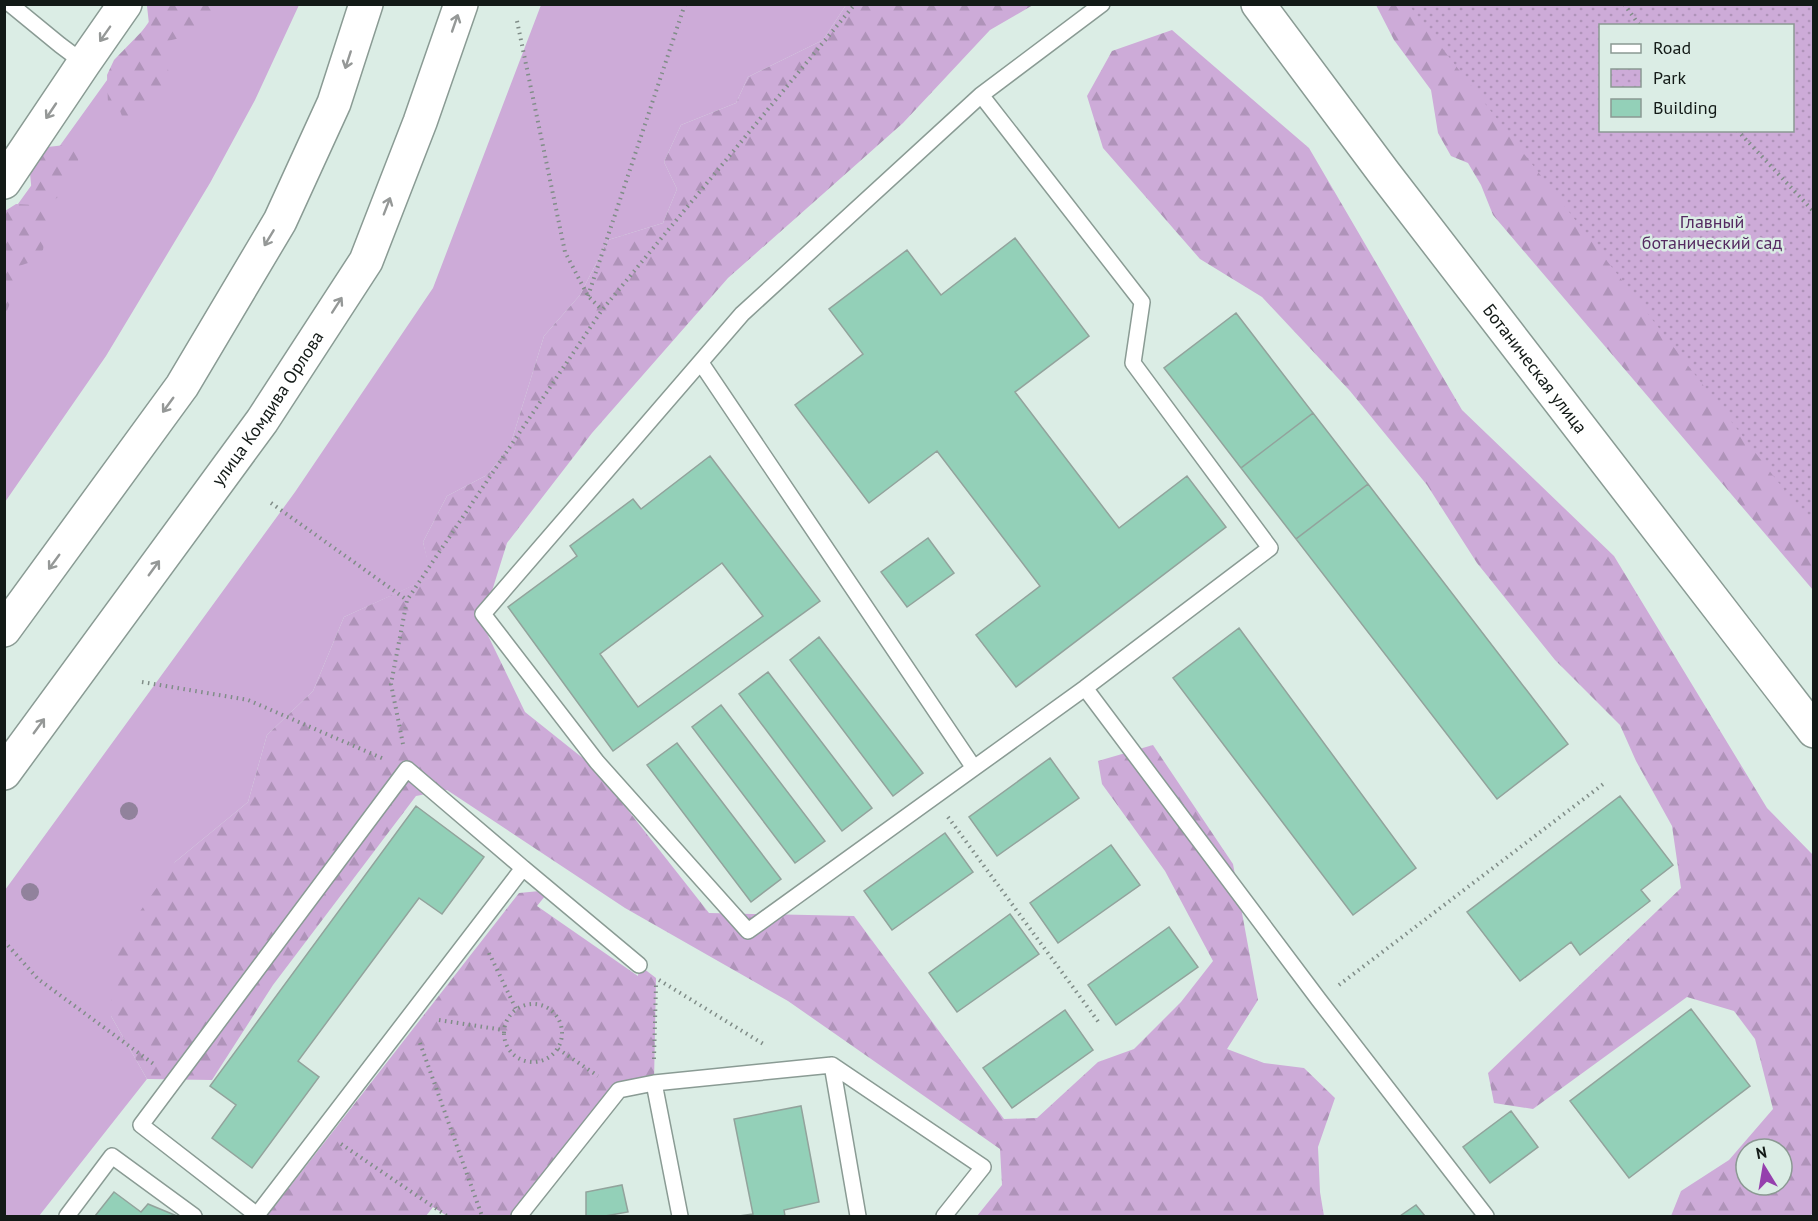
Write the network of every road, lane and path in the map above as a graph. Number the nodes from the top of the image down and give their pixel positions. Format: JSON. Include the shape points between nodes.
{"nodes":[{"id":1,"x":10,"y":4,"type":"edge"},
{"id":2,"x":125,"y":4,"type":"edge"},
{"id":3,"x":366,"y":4,"type":"edge"},
{"id":4,"x":461,"y":4,"type":"edge"},
{"id":5,"x":685,"y":4,"type":"edge"},
{"id":6,"x":855,"y":4,"type":"edge"},
{"id":7,"x":1102,"y":4,"type":"edge"},
{"id":8,"x":1258,"y":4,"type":"edge"},
{"id":9,"x":1624,"y":4,"type":"edge"},
{"id":10,"x":517,"y":21,"type":"dead end"},
{"id":11,"x":1639,"y":24,"type":"edge"},
{"id":12,"x":84,"y":63,"type":"junction"},
{"id":13,"x":981,"y":95,"type":"junction"},
{"id":14,"x":1739,"y":132,"type":"edge"},
{"id":15,"x":4,"y":182,"type":"edge"},
{"id":16,"x":1814,"y":212,"type":"edge"},
{"id":17,"x":588,"y":296,"type":"junction"},
{"id":18,"x":602,"y":310,"type":"junction"},
{"id":19,"x":701,"y":363,"type":"junction"},
{"id":20,"x":271,"y":503,"type":"dead end"},
{"id":21,"x":406,"y":600,"type":"junction"},
{"id":22,"x":4,"y":630,"type":"edge"},
{"id":23,"x":142,"y":682,"type":"dead end"},
{"id":24,"x":1085,"y":688,"type":"junction"},
{"id":25,"x":1814,"y":730,"type":"edge"},
{"id":26,"x":974,"y":768,"type":"junction"},
{"id":27,"x":407,"y":769,"type":"junction"},
{"id":28,"x":4,"y":773,"type":"edge"},
{"id":29,"x":1606,"y":782,"type":"dead end"},
{"id":30,"x":933,"y":797,"type":"junction"},
{"id":31,"x":523,"y":868,"type":"junction"},
{"id":32,"x":477,"y":928,"type":"junction"},
{"id":33,"x":4,"y":941,"type":"edge"},
{"id":34,"x":639,"y":965,"type":"dead end"},
{"id":35,"x":1319,"y":1000,"type":"junction"},
{"id":36,"x":516,"y":1010,"type":"junction"},
{"id":37,"x":410,"y":1016,"type":"junction"},
{"id":38,"x":1100,"y":1024,"type":"dead end"},
{"id":39,"x":504,"y":1030,"type":"junction"},
{"id":40,"x":558,"y":1049,"type":"junction"},
{"id":41,"x":832,"y":1065,"type":"junction"},
{"id":42,"x":803,"y":1068,"type":"junction"},
{"id":43,"x":175,"y":1080,"type":"junction"},
{"id":44,"x":654,"y":1083,"type":"junction"},
{"id":45,"x":619,"y":1090,"type":"junction"},
{"id":46,"x":322,"y":1130,"type":"junction"},
{"id":47,"x":67,"y":1216,"type":"edge"},
{"id":48,"x":194,"y":1216,"type":"edge"},
{"id":49,"x":257,"y":1216,"type":"edge"},
{"id":50,"x":447,"y":1216,"type":"edge"},
{"id":51,"x":483,"y":1216,"type":"edge"},
{"id":52,"x":519,"y":1216,"type":"edge"},
{"id":53,"x":680,"y":1216,"type":"edge"},
{"id":54,"x":858,"y":1216,"type":"edge"},
{"id":55,"x":944,"y":1216,"type":"edge"},
{"id":56,"x":1486,"y":1216,"type":"edge"}],
"edges":[{"from":1,"to":12,"type":"lane"},
{"from":2,"to":12,"type":"main road","one_way":true},
{"from":3,"to":22,"type":"main road","one_way":true,"via":[[334,103],[280,221],[182,386]]},
{"from":28,"to":4,"type":"main road","name":"улица Комдива Орлова","one_way":true,"via":[[262,421],[366,261]]},
{"from":5,"to":17,"type":"path"},
{"from":6,"to":18,"type":"path"},
{"from":7,"to":13,"type":"lane"},
{"from":8,"to":25,"type":"main road","name":"Ботаническая улица"},
{"from":9,"to":11,"type":"path"},
{"from":10,"to":17,"type":"path","via":[[565,252]]},
{"from":12,"to":15,"type":"main road","one_way":true},
{"from":13,"to":19,"type":"lane","via":[[742,314]]},
{"from":13,"to":24,"type":"lane","via":[[1142,302],[1133,363],[1270,548]]},
{"from":14,"to":16,"type":"path"},
{"from":17,"to":18,"type":"path"},
{"from":18,"to":21,"type":"path"},
{"from":19,"to":26,"type":"lane"},
{"from":19,"to":30,"type":"lane","via":[[483,614],[597,762],[748,931]]},
{"from":20,"to":21,"type":"path"},
{"from":21,"to":27,"type":"path","via":[[391,684]]},
{"from":23,"to":27,"type":"path","via":[[248,700]]},
{"from":24,"to":26,"type":"lane"},
{"from":24,"to":35,"type":"lane"},
{"from":26,"to":30,"type":"lane"},
{"from":27,"to":31,"type":"lane"},
{"from":27,"to":43,"type":"lane"},
{"from":29,"to":35,"type":"path"},
{"from":30,"to":38,"type":"path"},
{"from":31,"to":32,"type":"lane"},
{"from":31,"to":34,"type":"lane"},
{"from":32,"to":36,"type":"path"},
{"from":32,"to":37,"type":"lane"},
{"from":33,"to":43,"type":"path","via":[[38,979]]},
{"from":35,"to":56,"type":"lane"},
{"from":36,"to":39,"type":"path"},
{"from":36,"to":40,"type":"path","via":[[528,1004],[542,1005],[553,1012],[562,1036]]},
{"from":37,"to":39,"type":"path"},
{"from":37,"to":46,"type":"lane"},
{"from":37,"to":51,"type":"path"},
{"from":39,"to":40,"type":"path","via":[[508,1048],[523,1061],[536,1063],[548,1059]]},
{"from":40,"to":45,"type":"path"},
{"from":41,"to":42,"type":"lane"},
{"from":41,"to":54,"type":"lane"},
{"from":41,"to":55,"type":"lane","via":[[983,1167]]},
{"from":42,"to":44,"type":"lane"},
{"from":42,"to":44,"type":"path","via":[[656,978]]},
{"from":43,"to":49,"type":"lane","via":[[141,1125]]},
{"from":44,"to":45,"type":"lane"},
{"from":44,"to":53,"type":"lane"},
{"from":45,"to":52,"type":"lane"},
{"from":46,"to":49,"type":"lane"},
{"from":46,"to":50,"type":"path"},
{"from":47,"to":48,"type":"lane","via":[[112,1156]]}]}
